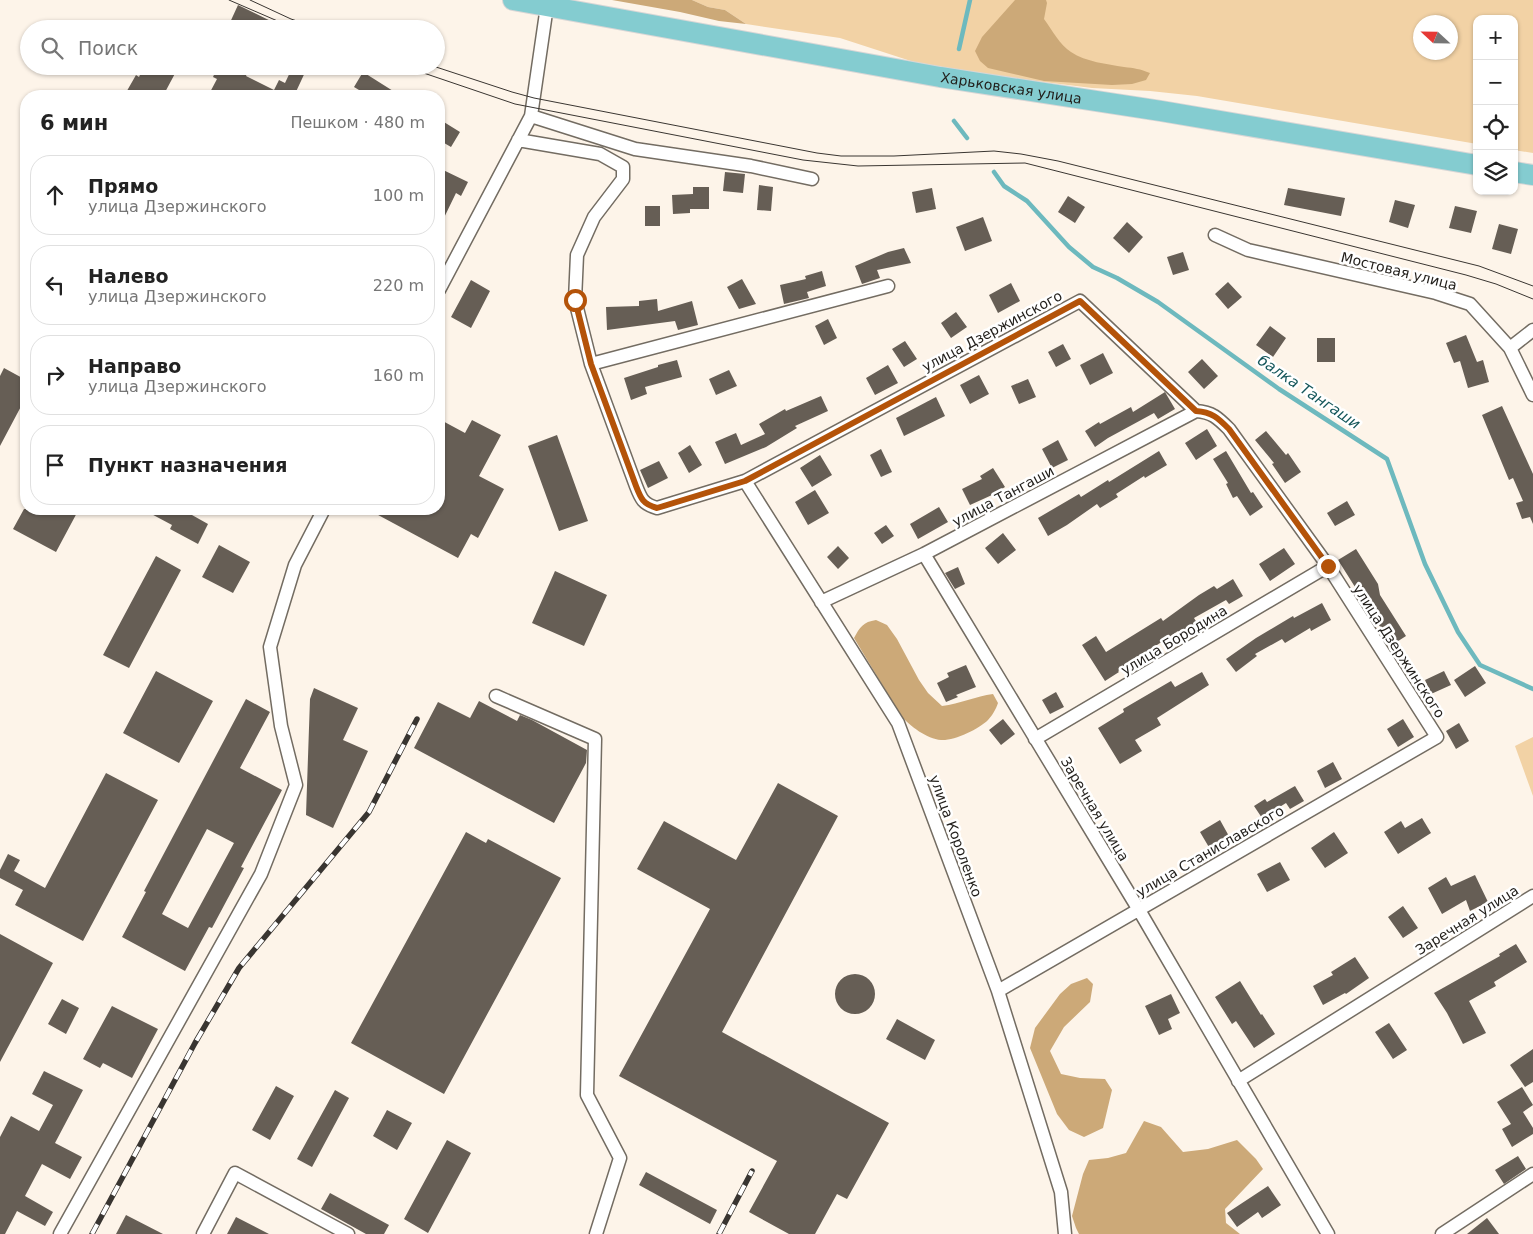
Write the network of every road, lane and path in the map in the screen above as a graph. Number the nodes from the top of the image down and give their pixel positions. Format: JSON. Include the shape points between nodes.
{"nodes":[{"id":1,"x":513,"y":0,"type":"edge"},
{"id":2,"x":547,"y":6,"type":"junction"},
{"id":3,"x":531,"y":116,"type":"junction"},
{"id":4,"x":518,"y":140,"type":"junction"},
{"id":5,"x":1473,"y":164,"type":"edge"},
{"id":6,"x":1518,"y":173,"type":"edge"},
{"id":7,"x":1533,"y":175,"type":"edge"},
{"id":8,"x":812,"y":179,"type":"dead end"},
{"id":9,"x":1215,"y":234,"type":"dead end"},
{"id":10,"x":445,"y":279,"type":"edge"},
{"id":11,"x":888,"y":286,"type":"dead end"},
{"id":12,"x":1533,"y":330,"type":"edge"},
{"id":13,"x":1510,"y":348,"type":"junction"},
{"id":14,"x":591,"y":364,"type":"junction"},
{"id":15,"x":1533,"y":395,"type":"edge"},
{"id":16,"x":1196,"y":411,"type":"junction"},
{"id":17,"x":745,"y":481,"type":"junction"},
{"id":18,"x":321,"y":515,"type":"edge"},
{"id":19,"x":924,"y":554,"type":"junction"},
{"id":20,"x":1328,"y":566,"type":"junction"},
{"id":21,"x":821,"y":602,"type":"junction"},
{"id":22,"x":496,"y":696,"type":"dead end"},
{"id":23,"x":1436,"y":737,"type":"joint"},
{"id":24,"x":1035,"y":739,"type":"junction"},
{"id":25,"x":1533,"y":896,"type":"edge"},
{"id":26,"x":1139,"y":910,"type":"junction"},
{"id":27,"x":998,"y":991,"type":"junction"},
{"id":28,"x":1238,"y":1081,"type":"junction"},
{"id":29,"x":1533,"y":1174,"type":"edge"},
{"id":30,"x":60,"y":1234,"type":"edge"},
{"id":31,"x":202,"y":1234,"type":"edge"},
{"id":32,"x":348,"y":1234,"type":"edge"},
{"id":33,"x":596,"y":1234,"type":"edge"},
{"id":34,"x":1065,"y":1234,"type":"edge"},
{"id":35,"x":1328,"y":1234,"type":"edge"},
{"id":36,"x":1442,"y":1234,"type":"edge"}],
"edges":[{"from":1,"to":2,"type":"main road","name":"Харьковская улица"},
{"from":2,"to":3,"type":"street"},
{"from":2,"to":5,"type":"main road","name":"Харьковская улица","via":[[975,83]]},
{"from":3,"to":4,"type":"street"},
{"from":3,"to":8,"type":"street","via":[[635,150],[751,166]]},
{"from":4,"to":10,"type":"street"},
{"from":4,"to":14,"type":"street","name":"улица Дзержинского","via":[[600,154],[623,166],[623,179],[594,217],[577,254],[575,300]]},
{"from":6,"to":7,"type":"main road"},
{"from":9,"to":13,"type":"street","name":"Мостовая улица","via":[[1248,250],[1436,293],[1470,304]]},
{"from":11,"to":14,"type":"street"},
{"from":12,"to":13,"type":"street"},
{"from":13,"to":15,"type":"street","name":"Мостовая улица"},
{"from":14,"to":17,"type":"street","name":"улица Дзержинского","via":[[636,486],[647,506],[657,508]]},
{"from":16,"to":17,"type":"street","name":"улица Дзержинского","via":[[1080,301]]},
{"from":16,"to":19,"type":"street","name":"улица Тангаши"},
{"from":16,"to":20,"type":"street","name":"улица Дзержинского","via":[[1216,416],[1229,429]]},
{"from":17,"to":21,"type":"street","name":"улица Короленко"},
{"from":18,"to":30,"type":"street","via":[[295,565],[270,647],[281,726],[296,785],[261,874]]},
{"from":19,"to":21,"type":"street","name":"улица Тангаши"},
{"from":19,"to":24,"type":"street","name":"Заречная улица"},
{"from":20,"to":23,"type":"street","name":"улица Дзержинского"},
{"from":20,"to":24,"type":"street","name":"улица Бородина"},
{"from":21,"to":27,"type":"street","name":"улица Короленко","via":[[898,723]]},
{"from":22,"to":33,"type":"street","via":[[595,739],[587,1096],[620,1158]]},
{"from":23,"to":26,"type":"street","name":"улица Станиславского"},
{"from":24,"to":26,"type":"street","name":"Заречная улица"},
{"from":25,"to":28,"type":"street","name":"Заречная улица"},
{"from":26,"to":27,"type":"street","name":"улица Станиславского"},
{"from":26,"to":28,"type":"street","name":"Заречная улица"},
{"from":27,"to":34,"type":"street","name":"улица Короленко","via":[[1061,1192]]},
{"from":28,"to":35,"type":"street","name":"Заречная улица"},
{"from":29,"to":36,"type":"street"},
{"from":31,"to":32,"type":"street","via":[[235,1173]]}]}
